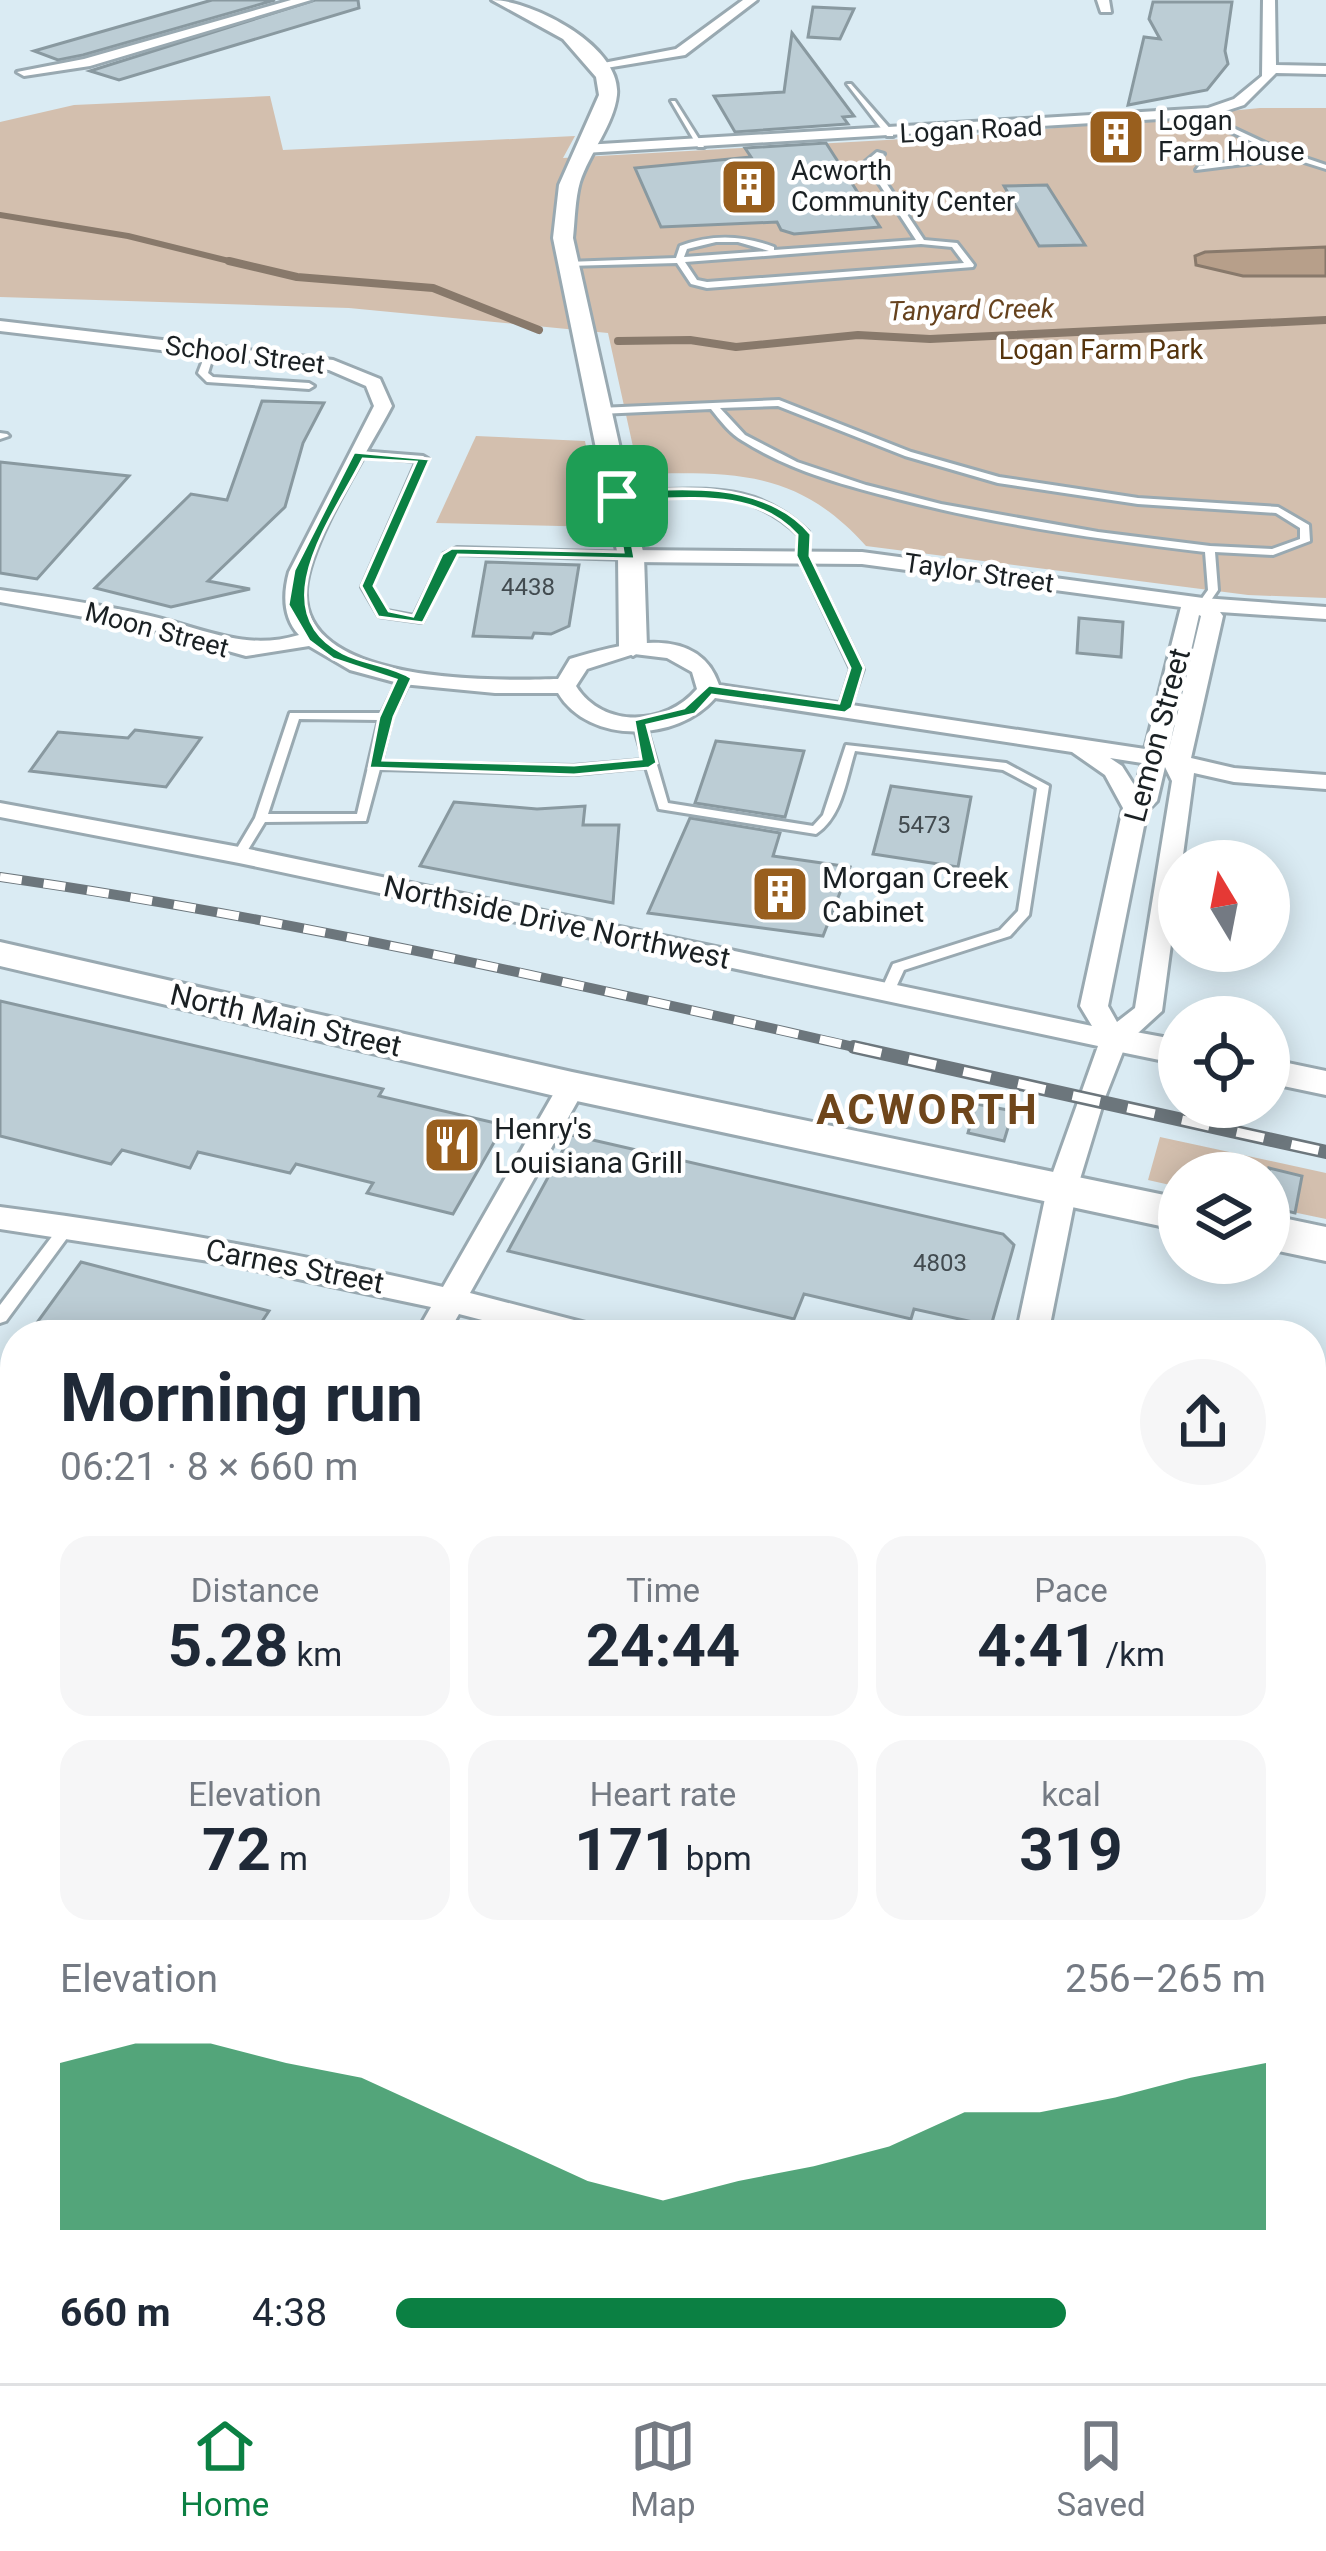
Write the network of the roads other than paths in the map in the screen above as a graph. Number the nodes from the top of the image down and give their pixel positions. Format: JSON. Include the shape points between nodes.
{"nodes":[{"id":1,"x":305,"y":0,"type":"edge"},
{"id":2,"x":500,"y":0,"type":"edge"},
{"id":3,"x":751,"y":0,"type":"edge"},
{"id":4,"x":1269,"y":0,"type":"edge"},
{"id":5,"x":600,"y":65,"type":"junction"},
{"id":6,"x":1271,"y":69,"type":"junction"},
{"id":7,"x":1326,"y":70,"type":"edge"},
{"id":8,"x":24,"y":72,"type":"dead end"},
{"id":9,"x":849,"y":85,"type":"dead end"},
{"id":10,"x":673,"y":103,"type":"dead end"},
{"id":11,"x":1199,"y":114,"type":"junction"},
{"id":12,"x":890,"y":134,"type":"junction"},
{"id":13,"x":701,"y":146,"type":"junction"},
{"id":14,"x":584,"y":149,"type":"junction"},
{"id":15,"x":880,"y":154,"type":"dead end"},
{"id":16,"x":1290,"y":156,"type":"junction"},
{"id":17,"x":1326,"y":166,"type":"edge"},
{"id":18,"x":1199,"y":168,"type":"dead end"},
{"id":19,"x":921,"y":242,"type":"junction"},
{"id":20,"x":775,"y":253,"type":"junction"},
{"id":21,"x":679,"y":260,"type":"junction"},
{"id":22,"x":567,"y":264,"type":"junction"},
{"id":23,"x":0,"y":326,"type":"edge"},
{"id":24,"x":211,"y":350,"type":"junction"},
{"id":25,"x":309,"y":386,"type":"dead end"},
{"id":26,"x":713,"y":406,"type":"junction"},
{"id":27,"x":599,"y":411,"type":"junction"},
{"id":28,"x":359,"y":454,"type":"junction"},
{"id":29,"x":617,"y":496,"type":"junction"},
{"id":30,"x":1210,"y":549,"type":"junction"},
{"id":31,"x":631,"y":556,"type":"junction"},
{"id":32,"x":803,"y":556,"type":"junction"},
{"id":33,"x":0,"y":596,"type":"edge"},
{"id":34,"x":1203,"y":604,"type":"junction"},
{"id":35,"x":1326,"y":613,"type":"edge"},
{"id":36,"x":314,"y":638,"type":"junction"},
{"id":37,"x":633,"y":647,"type":"junction"},
{"id":38,"x":405,"y":678,"type":"junction"},
{"id":39,"x":565,"y":686,"type":"junction"},
{"id":40,"x":709,"y":690,"type":"junction"},
{"id":41,"x":845,"y":708,"type":"junction"},
{"id":42,"x":386,"y":717,"type":"junction"},
{"id":43,"x":639,"y":723,"type":"junction"},
{"id":44,"x":1071,"y":744,"type":"junction"},
{"id":45,"x":1167,"y":760,"type":"junction"},
{"id":46,"x":649,"y":763,"type":"junction"},
{"id":47,"x":375,"y":765,"type":"junction"},
{"id":48,"x":1324,"y":785,"type":"edge"},
{"id":49,"x":1135,"y":808,"type":"junction"},
{"id":50,"x":0,"y":810,"type":"edge"},
{"id":51,"x":261,"y":818,"type":"junction"},
{"id":52,"x":239,"y":855,"type":"junction"},
{"id":53,"x":0,"y":955,"type":"edge"},
{"id":54,"x":887,"y":993,"type":"junction"},
{"id":55,"x":1114,"y":1040,"type":"junction"},
{"id":56,"x":1158,"y":1048,"type":"edge"},
{"id":57,"x":1290,"y":1075,"type":"edge"},
{"id":58,"x":1326,"y":1083,"type":"edge"},
{"id":59,"x":572,"y":1086,"type":"junction"},
{"id":60,"x":1062,"y":1189,"type":"junction"},
{"id":61,"x":1158,"y":1210,"type":"edge"},
{"id":62,"x":0,"y":1218,"type":"edge"},
{"id":63,"x":68,"y":1226,"type":"junction"},
{"id":64,"x":1290,"y":1236,"type":"edge"},
{"id":65,"x":1326,"y":1244,"type":"edge"},
{"id":66,"x":451,"y":1298,"type":"junction"},
{"id":67,"x":0,"y":1317,"type":"edge"},
{"id":68,"x":439,"y":1320,"type":"edge"},
{"id":69,"x":531,"y":1320,"type":"edge"},
{"id":70,"x":1036,"y":1320,"type":"edge"}],
"edges":[{"from":1,"to":8,"type":"street","via":[[85,63]]},
{"from":2,"to":5,"type":"street","via":[[563,32]]},
{"from":3,"to":5,"type":"street","via":[[680,52]]},
{"from":4,"to":6,"type":"street"},
{"from":5,"to":14,"type":"street","via":[[608,95]]},
{"from":6,"to":7,"type":"street"},
{"from":6,"to":11,"type":"street","name":"Logan Road","via":[[1239,103]]},
{"from":9,"to":12,"type":"lane"},
{"from":10,"to":13,"type":"lane"},
{"from":11,"to":12,"type":"street","name":"Logan Road"},
{"from":11,"to":16,"type":"lane"},
{"from":12,"to":13,"type":"street","name":"Logan Road"},
{"from":13,"to":14,"type":"street","name":"Logan Road"},
{"from":14,"to":22,"type":"street","via":[[563,210]]},
{"from":15,"to":19,"type":"lane","via":[[869,162]]},
{"from":16,"to":17,"type":"lane"},
{"from":16,"to":18,"type":"lane"},
{"from":19,"to":20,"type":"lane"},
{"from":19,"to":21,"type":"lane","via":[[954,245],[970,265],[707,285],[694,282]]},
{"from":20,"to":21,"type":"lane"},
{"from":20,"to":21,"type":"lane","via":[[723,239],[692,244]]},
{"from":21,"to":22,"type":"lane"},
{"from":22,"to":27,"type":"street"},
{"from":23,"to":24,"type":"street","name":"School Street"},
{"from":24,"to":25,"type":"lane","via":[[202,373],[210,380]]},
{"from":24,"to":28,"type":"street","name":"School Street","via":[[317,362],[368,378],[383,406]]},
{"from":26,"to":27,"type":"lane"},
{"from":26,"to":30,"type":"lane","via":[[729,428],[771,449],[913,502],[1095,538]]},
{"from":26,"to":30,"type":"lane","via":[[788,405],[998,480],[1278,511],[1305,527],[1305,541],[1290,550]]},
{"from":27,"to":29,"type":"street"},
{"from":28,"to":31,"type":"lane","via":[[423,459],[369,579],[383,614],[418,620],[457,551]]},
{"from":28,"to":36,"type":"street","name":"School Street","via":[[295,588],[300,621]]},
{"from":29,"to":31,"type":"street"},
{"from":29,"to":32,"type":"lane","via":[[758,500],[804,534]]},
{"from":30,"to":34,"type":"lane","via":[[1213,590]]},
{"from":31,"to":32,"type":"street","name":"Taylor Street"},
{"from":31,"to":37,"type":"street"},
{"from":32,"to":34,"type":"street","name":"Taylor Street","via":[[925,564]]},
{"from":32,"to":41,"type":"lane","via":[[857,668]]},
{"from":33,"to":36,"type":"street","name":"Moon Street","via":[[152,623],[226,650],[268,651]]},
{"from":34,"to":35,"type":"street","name":"Taylor Street"},
{"from":34,"to":45,"type":"street","name":"Lemon Street","via":[[1190,613]]},
{"from":36,"to":38,"type":"street","via":[[363,668]]},
{"from":37,"to":39,"type":"street","via":[[578,664]]},
{"from":37,"to":40,"type":"street","via":[[689,659]]},
{"from":38,"to":39,"type":"street"},
{"from":38,"to":42,"type":"lane"},
{"from":39,"to":43,"type":"street","via":[[582,710]]},
{"from":40,"to":41,"type":"street"},
{"from":40,"to":43,"type":"street","via":[[689,711]]},
{"from":41,"to":44,"type":"street"},
{"from":42,"to":47,"type":"lane"},
{"from":42,"to":51,"type":"lane","via":[[294,715]]},
{"from":43,"to":46,"type":"lane"},
{"from":44,"to":45,"type":"street"},
{"from":44,"to":49,"type":"street","via":[[1114,771]]},
{"from":45,"to":48,"type":"street"},
{"from":45,"to":49,"type":"street","name":"Lemon Street"},
{"from":45,"to":55,"type":"street","name":"Lemon Street","via":[[1184,781],[1148,1011]]},
{"from":46,"to":47,"type":"lane","via":[[574,770]]},
{"from":46,"to":54,"type":"lane","via":[[663,806],[816,830],[829,816],[850,747],[1006,767],[1043,785],[1024,912],[1005,934],[898,967]]},
{"from":47,"to":51,"type":"lane","via":[[362,818]]},
{"from":49,"to":55,"type":"street","name":"Lemon Street","via":[[1094,1006]]},
{"from":50,"to":52,"type":"street","name":"Northside Drive Northwest"},
{"from":51,"to":52,"type":"lane"},
{"from":52,"to":54,"type":"street","name":"Northside Drive Northwest"},
{"from":53,"to":59,"type":"main road","name":"North Main Street"},
{"from":54,"to":55,"type":"street","name":"Northside Drive Northwest"},
{"from":55,"to":56,"type":"street"},
{"from":55,"to":60,"type":"street","name":"Lemon Street"},
{"from":57,"to":58,"type":"street"},
{"from":59,"to":60,"type":"main road","name":"North Main Street"},
{"from":59,"to":66,"type":"street"},
{"from":60,"to":61,"type":"main road","name":"North Main Street"},
{"from":60,"to":70,"type":"street","name":"Lemon Street"},
{"from":62,"to":63,"type":"street","name":"Carnes Street"},
{"from":63,"to":66,"type":"street","name":"Carnes Street"},
{"from":63,"to":67,"type":"lane"},
{"from":64,"to":65,"type":"main road"},
{"from":66,"to":68,"type":"street"},
{"from":66,"to":69,"type":"street","name":"Carnes Street"}]}
